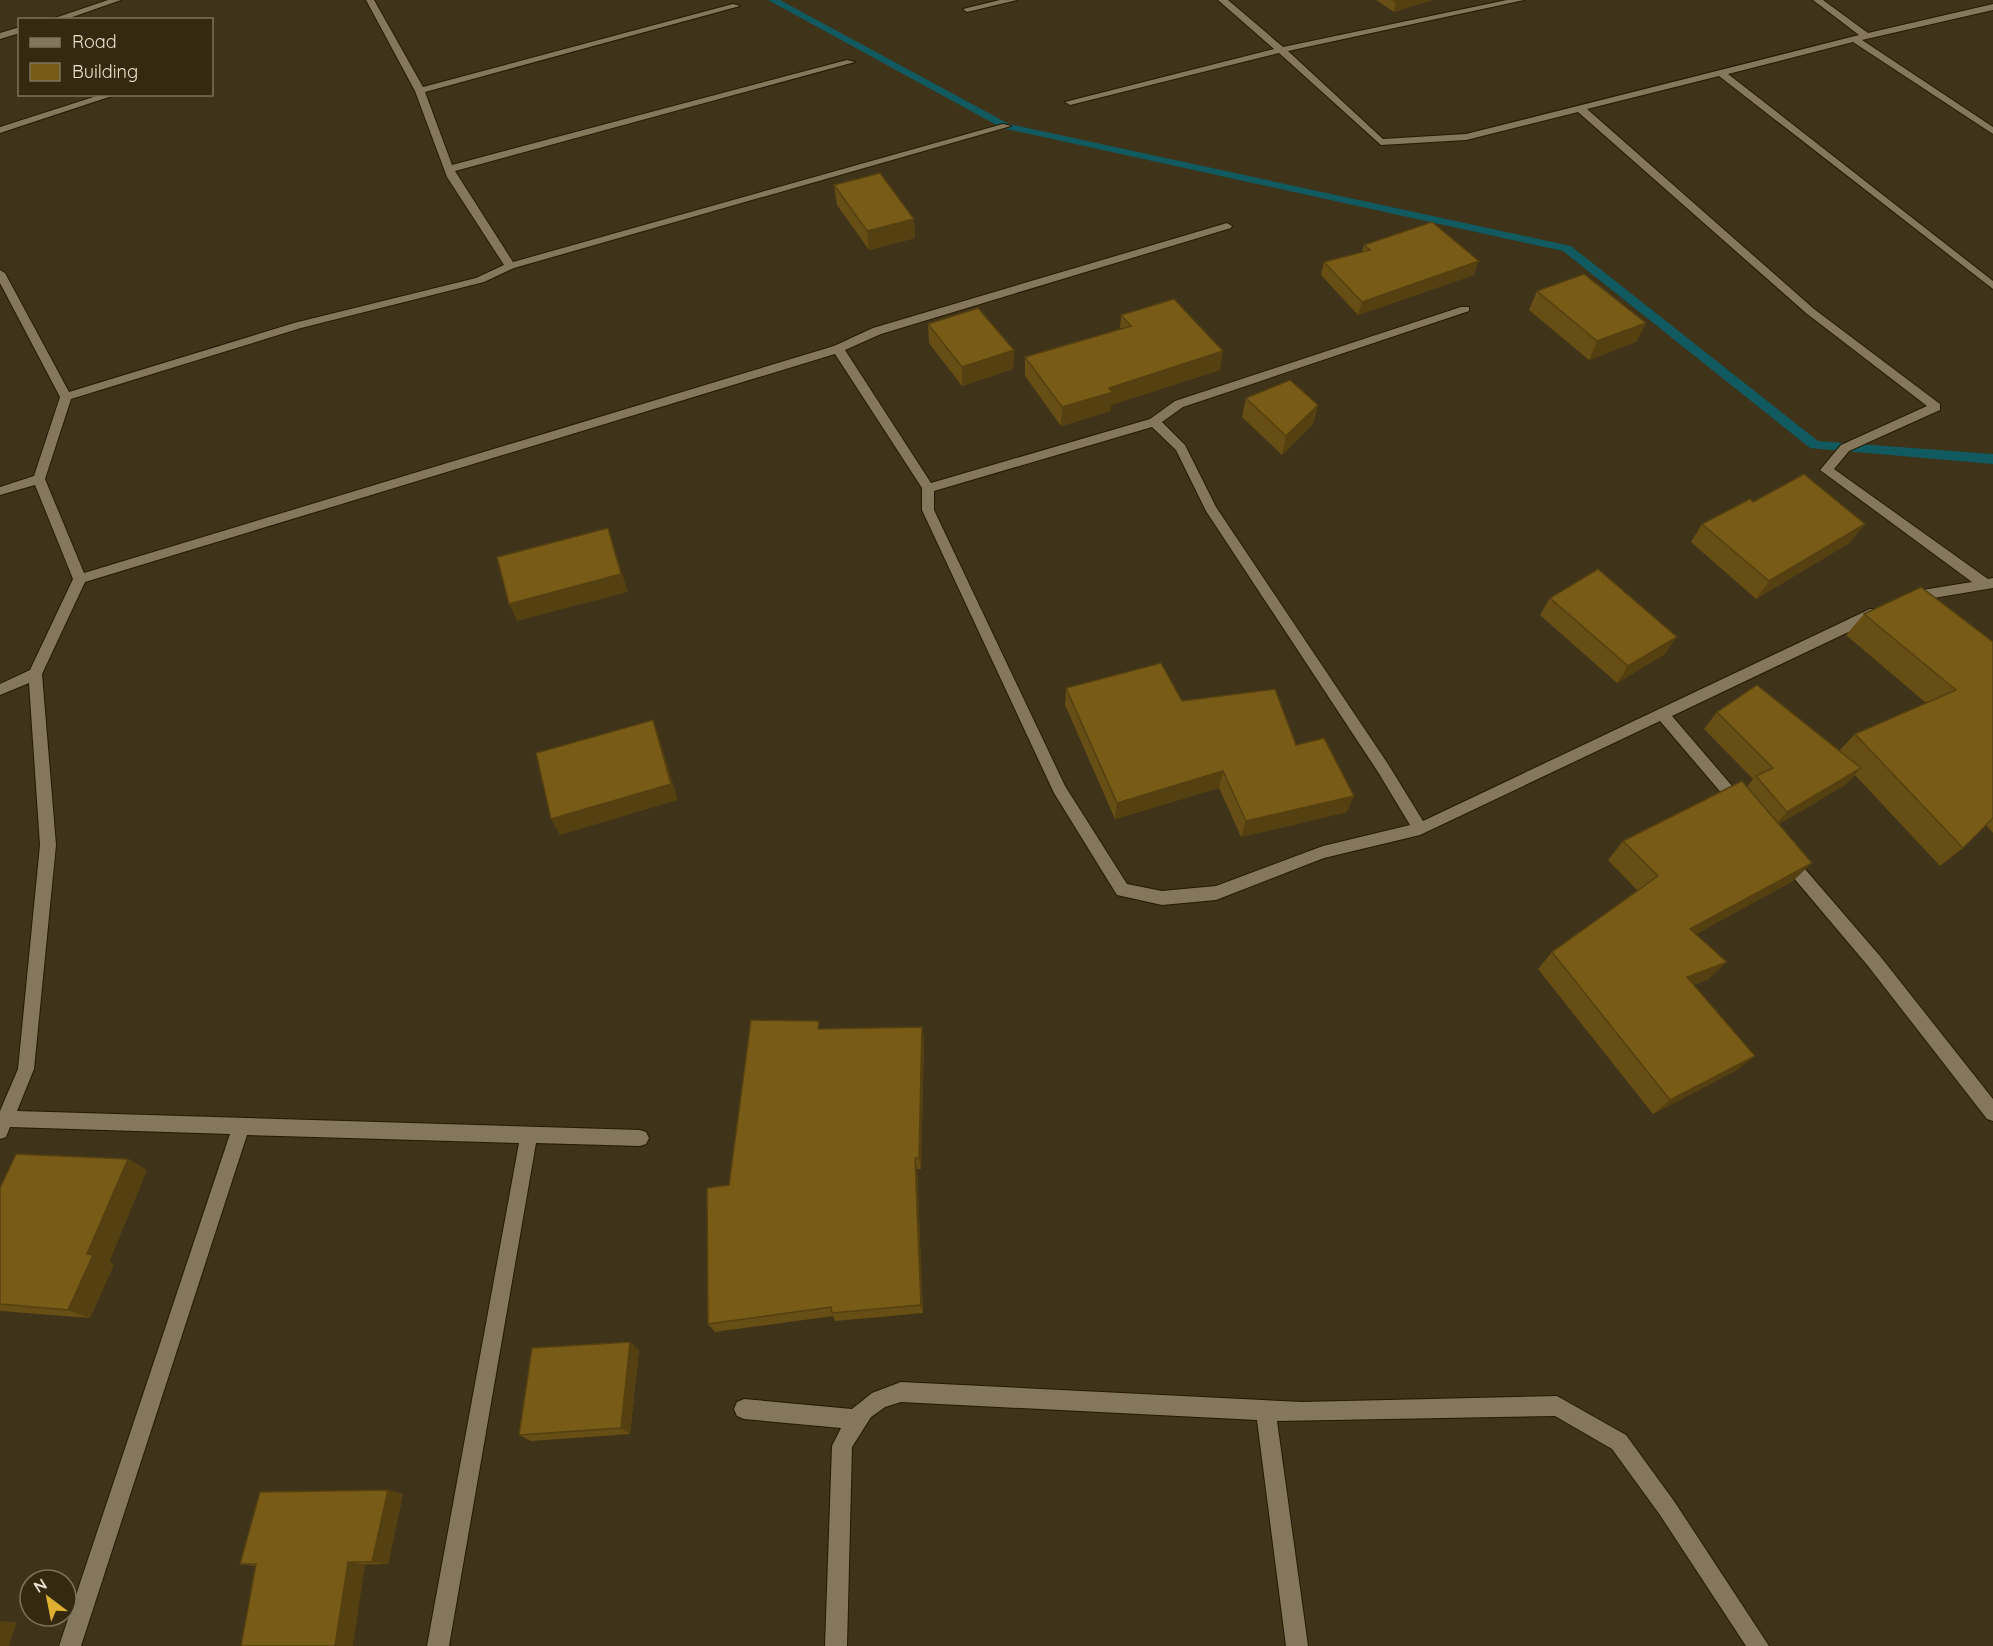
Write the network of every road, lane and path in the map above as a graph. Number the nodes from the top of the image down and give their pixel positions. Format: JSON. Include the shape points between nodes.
{"nodes":[{"id":1,"x":117,"y":0,"type":"edge"},
{"id":2,"x":370,"y":0,"type":"edge"},
{"id":3,"x":1013,"y":0,"type":"edge"},
{"id":4,"x":1222,"y":0,"type":"edge"},
{"id":5,"x":1520,"y":0,"type":"edge"},
{"id":6,"x":1817,"y":0,"type":"edge"},
{"id":7,"x":736,"y":6,"type":"dead end"},
{"id":8,"x":1993,"y":7,"type":"edge"},
{"id":9,"x":967,"y":9,"type":"dead end"},
{"id":10,"x":59,"y":18,"type":"edge"},
{"id":11,"x":18,"y":31,"type":"edge"},
{"id":12,"x":0,"y":36,"type":"edge"},
{"id":13,"x":1866,"y":36,"type":"junction"},
{"id":14,"x":1855,"y":39,"type":"junction"},
{"id":15,"x":1281,"y":50,"type":"junction"},
{"id":16,"x":850,"y":62,"type":"dead end"},
{"id":17,"x":1721,"y":73,"type":"junction"},
{"id":18,"x":420,"y":91,"type":"junction"},
{"id":19,"x":107,"y":96,"type":"edge"},
{"id":20,"x":1070,"y":102,"type":"dead end"},
{"id":21,"x":1580,"y":108,"type":"junction"},
{"id":22,"x":1006,"y":126,"type":"dead end"},
{"id":23,"x":0,"y":129,"type":"edge"},
{"id":24,"x":1993,"y":131,"type":"edge"},
{"id":25,"x":449,"y":169,"type":"junction"},
{"id":26,"x":1227,"y":226,"type":"dead end"},
{"id":27,"x":510,"y":266,"type":"junction"},
{"id":28,"x":0,"y":273,"type":"edge"},
{"id":29,"x":1993,"y":286,"type":"edge"},
{"id":30,"x":1465,"y":309,"type":"dead end"},
{"id":31,"x":838,"y":349,"type":"junction"},
{"id":32,"x":66,"y":397,"type":"junction"},
{"id":33,"x":1154,"y":422,"type":"junction"},
{"id":34,"x":39,"y":478,"type":"junction"},
{"id":35,"x":928,"y":488,"type":"junction"},
{"id":36,"x":0,"y":491,"type":"edge"},
{"id":37,"x":80,"y":579,"type":"junction"},
{"id":38,"x":1989,"y":584,"type":"edge"},
{"id":39,"x":35,"y":674,"type":"junction"},
{"id":40,"x":0,"y":690,"type":"edge"},
{"id":41,"x":1662,"y":714,"type":"junction"},
{"id":42,"x":1753,"y":820,"type":"edge"},
{"id":43,"x":1420,"y":829,"type":"junction"},
{"id":44,"x":1776,"y":846,"type":"edge"},
{"id":45,"x":1993,"y":1113,"type":"edge"},
{"id":46,"x":2,"y":1125,"type":"edge"},
{"id":47,"x":241,"y":1126,"type":"junction"},
{"id":48,"x":529,"y":1135,"type":"junction"},
{"id":49,"x":640,"y":1138,"type":"dead end"},
{"id":50,"x":744,"y":1409,"type":"dead end"},
{"id":51,"x":1266,"y":1410,"type":"junction"},
{"id":52,"x":854,"y":1419,"type":"junction"},
{"id":53,"x":70,"y":1646,"type":"edge"},
{"id":54,"x":438,"y":1646,"type":"edge"},
{"id":55,"x":836,"y":1646,"type":"edge"},
{"id":56,"x":1297,"y":1646,"type":"edge"},
{"id":57,"x":1758,"y":1646,"type":"edge"}],
"edges":[{"from":1,"to":10,"type":"street"},
{"from":2,"to":18,"type":"street"},
{"from":3,"to":9,"type":"street"},
{"from":4,"to":15,"type":"street"},
{"from":5,"to":15,"type":"street"},
{"from":6,"to":13,"type":"street"},
{"from":7,"to":18,"type":"street"},
{"from":8,"to":13,"type":"street"},
{"from":11,"to":12,"type":"street"},
{"from":13,"to":14,"type":"street"},
{"from":14,"to":17,"type":"street"},
{"from":14,"to":24,"type":"street"},
{"from":15,"to":20,"type":"street"},
{"from":15,"to":21,"type":"street","via":[[1381,142],[1466,137]]},
{"from":16,"to":25,"type":"street"},
{"from":17,"to":21,"type":"street"},
{"from":17,"to":29,"type":"street"},
{"from":18,"to":25,"type":"street"},
{"from":19,"to":23,"type":"street"},
{"from":21,"to":38,"type":"street","via":[[1810,311],[1936,407],[1845,448],[1826,470]]},
{"from":22,"to":27,"type":"street"},
{"from":25,"to":27,"type":"street"},
{"from":26,"to":31,"type":"street","via":[[877,331]]},
{"from":27,"to":32,"type":"street","via":[[480,280],[298,325]]},
{"from":28,"to":32,"type":"street"},
{"from":30,"to":33,"type":"street","via":[[1179,404]]},
{"from":31,"to":35,"type":"street"},
{"from":31,"to":37,"type":"street"},
{"from":32,"to":34,"type":"street"},
{"from":33,"to":35,"type":"street"},
{"from":33,"to":43,"type":"street","via":[[1181,448],[1210,508]]},
{"from":34,"to":36,"type":"street"},
{"from":34,"to":37,"type":"street"},
{"from":35,"to":43,"type":"street","via":[[928,510],[1059,789],[1122,890],[1162,898],[1216,893],[1323,852]]},
{"from":37,"to":39,"type":"street"},
{"from":38,"to":41,"type":"street","via":[[1908,597]]},
{"from":39,"to":40,"type":"street"},
{"from":39,"to":46,"type":"street","via":[[48,845],[26,1069]]},
{"from":41,"to":42,"type":"street"},
{"from":41,"to":43,"type":"street"},
{"from":44,"to":45,"type":"street","via":[[1874,961]]},
{"from":46,"to":47,"type":"street"},
{"from":47,"to":48,"type":"street"},
{"from":47,"to":53,"type":"street"},
{"from":48,"to":49,"type":"street"},
{"from":48,"to":54,"type":"street"},
{"from":50,"to":52,"type":"street"},
{"from":51,"to":52,"type":"street","via":[[901,1392],[874,1400]]},
{"from":51,"to":56,"type":"street"},
{"from":51,"to":57,"type":"street","via":[[1557,1406],[1619,1442]]},
{"from":52,"to":55,"type":"street","via":[[842,1446],[839,1471]]}]}
